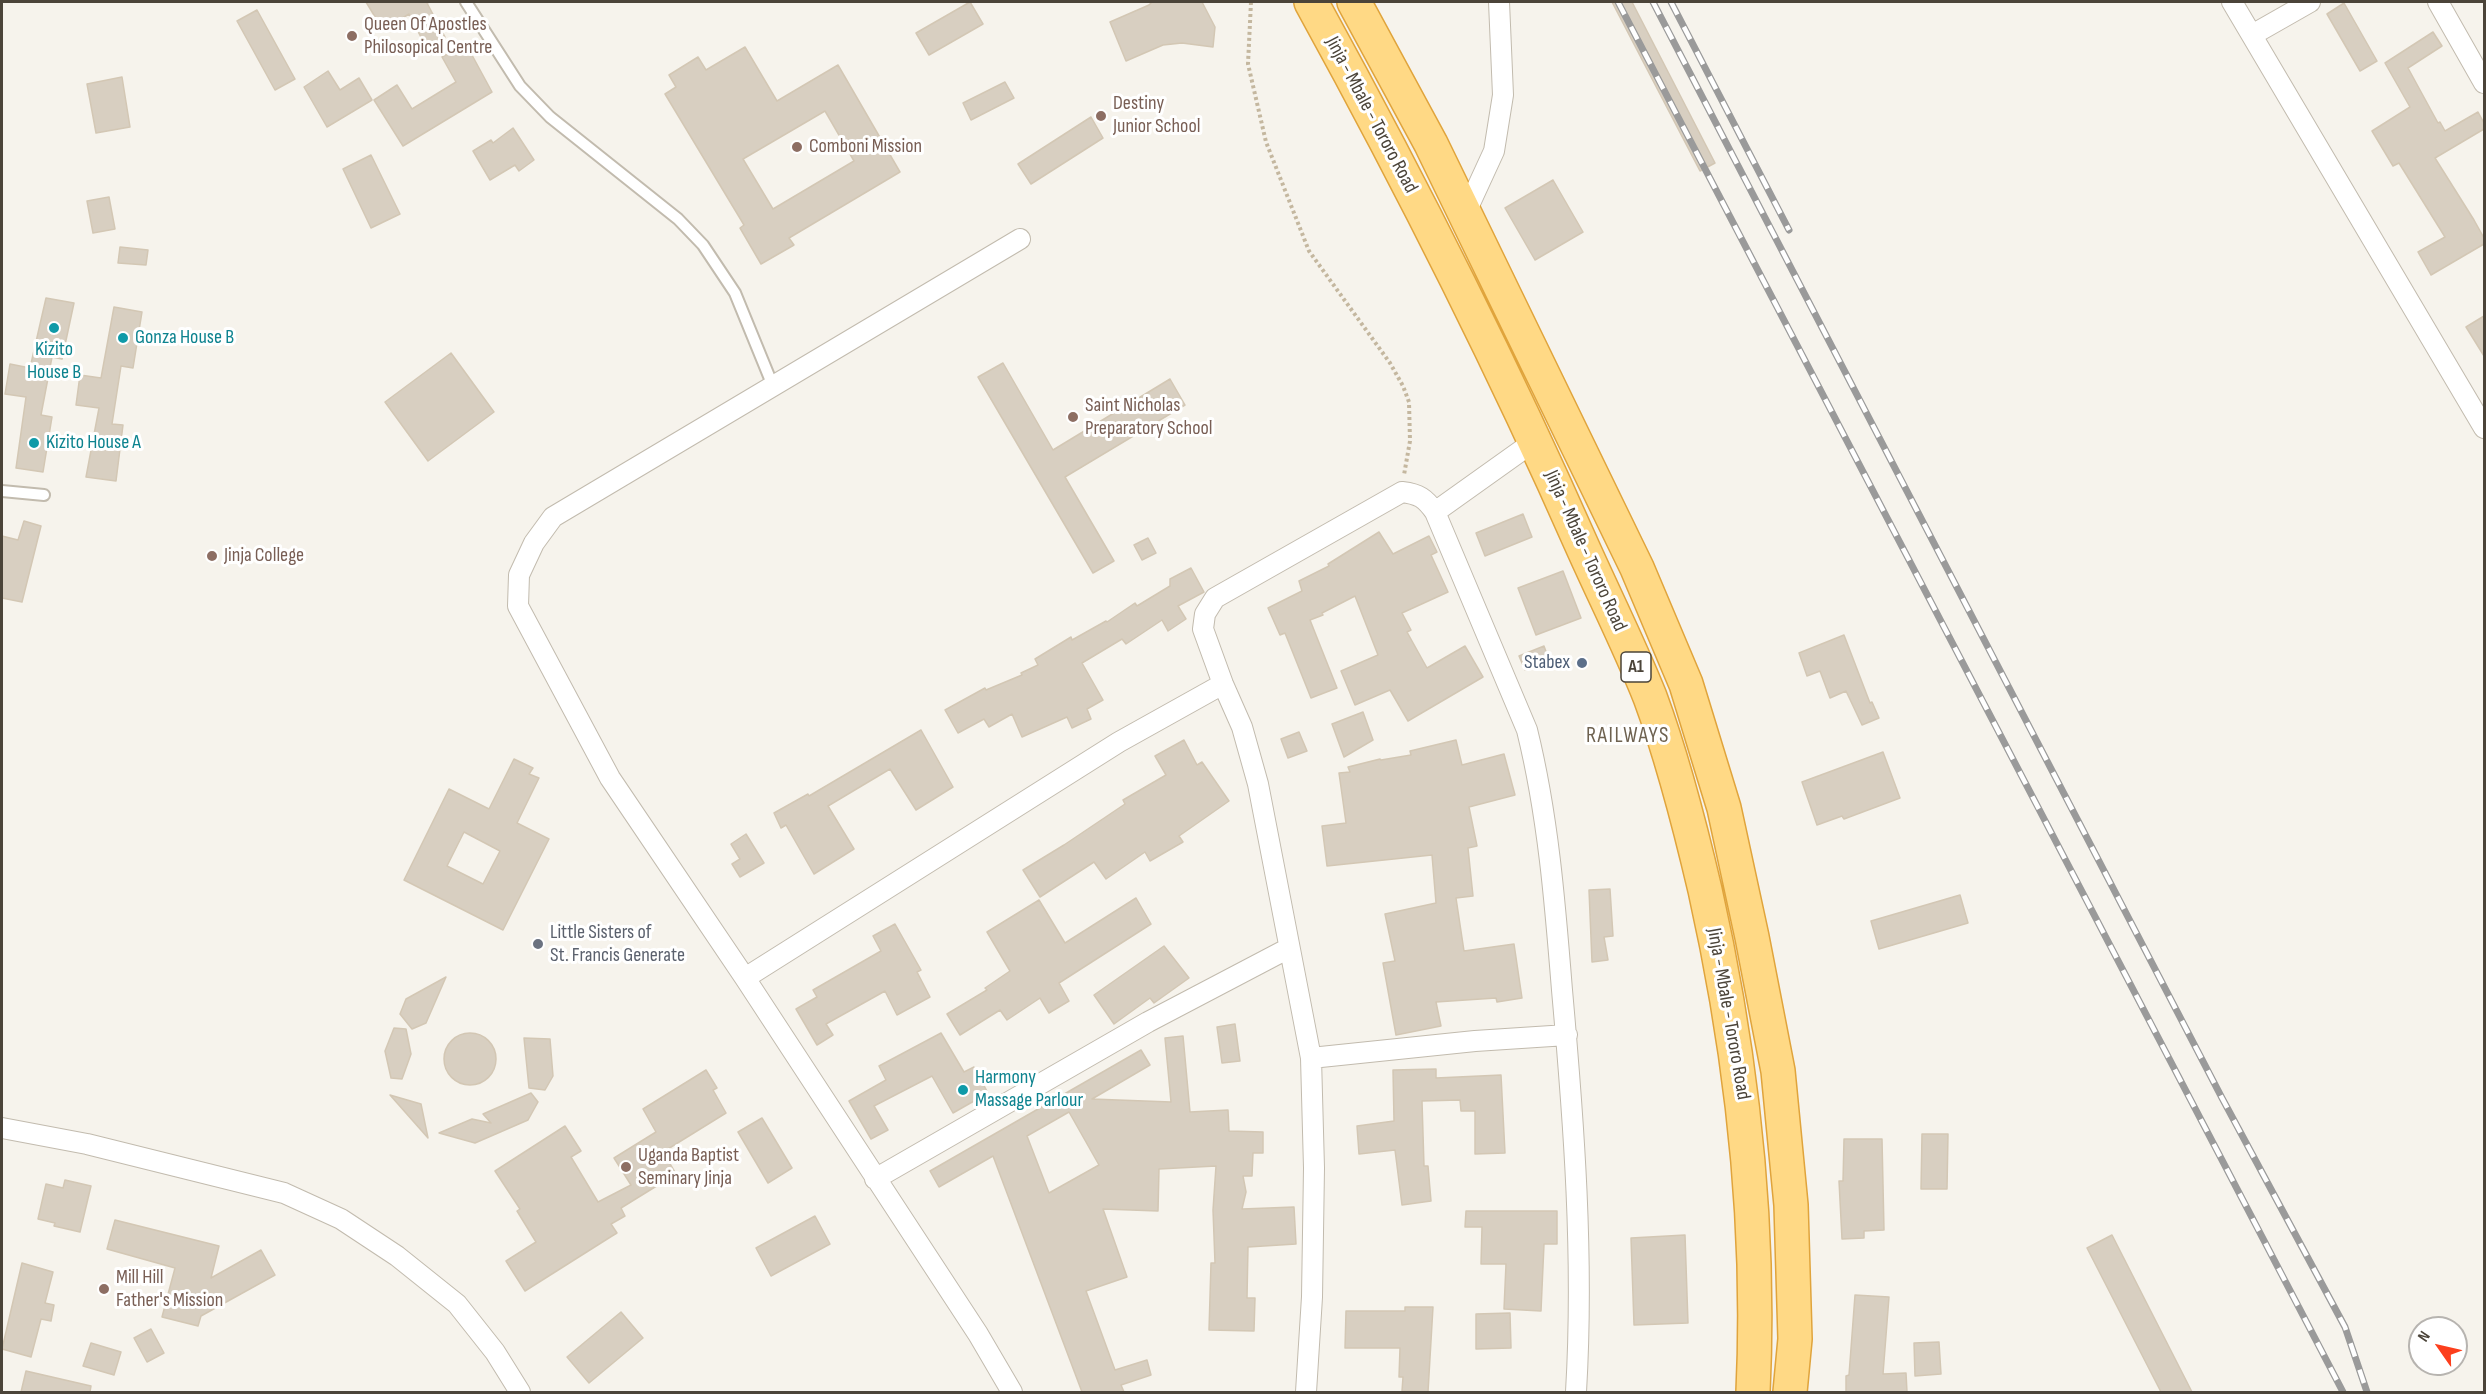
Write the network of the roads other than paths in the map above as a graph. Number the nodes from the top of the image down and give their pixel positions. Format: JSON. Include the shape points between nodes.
{"nodes":[{"id":1,"x":466,"y":2,"type":"edge"},
{"id":2,"x":1311,"y":2,"type":"edge"},
{"id":3,"x":1354,"y":2,"type":"edge"},
{"id":4,"x":1498,"y":2,"type":"edge"},
{"id":5,"x":2232,"y":2,"type":"edge"},
{"id":6,"x":2310,"y":2,"type":"edge"},
{"id":7,"x":2438,"y":2,"type":"edge"},
{"id":8,"x":2252,"y":35,"type":"junction"},
{"id":9,"x":2484,"y":83,"type":"edge"},
{"id":10,"x":1465,"y":214,"type":"junction"},
{"id":11,"x":1020,"y":239,"type":"dead end"},
{"id":12,"x":773,"y":386,"type":"junction"},
{"id":13,"x":2484,"y":428,"type":"edge"},
{"id":14,"x":1536,"y":440,"type":"junction"},
{"id":15,"x":2,"y":491,"type":"edge"},
{"id":16,"x":44,"y":495,"type":"dead end"},
{"id":17,"x":1435,"y":512,"type":"junction"},
{"id":18,"x":1223,"y":684,"type":"junction"},
{"id":19,"x":1289,"y":948,"type":"junction"},
{"id":20,"x":745,"y":978,"type":"junction"},
{"id":21,"x":1567,"y":1035,"type":"junction"},
{"id":22,"x":1311,"y":1058,"type":"junction"},
{"id":23,"x":2,"y":1128,"type":"edge"},
{"id":24,"x":874,"y":1179,"type":"junction"},
{"id":25,"x":520,"y":1392,"type":"edge"},
{"id":26,"x":1012,"y":1392,"type":"edge"},
{"id":27,"x":1306,"y":1392,"type":"edge"},
{"id":28,"x":1576,"y":1392,"type":"edge"},
{"id":29,"x":1753,"y":1392,"type":"edge"},
{"id":30,"x":1790,"y":1392,"type":"edge"}],
"edges":[{"from":1,"to":12,"type":"lane","via":[[520,86],[550,117],[678,219],[703,245],[735,293]]},
{"from":2,"to":14,"type":"highway","name":"Jinja - Mbale - Tororo Road","number":"A1","via":[[1407,182]]},
{"from":3,"to":10,"type":"highway","name":"Jinja - Mbale - Tororo Road","number":"A1"},
{"from":4,"to":10,"type":"street","via":[[1503,96],[1494,152]]},
{"from":5,"to":8,"type":"street"},
{"from":6,"to":8,"type":"street"},
{"from":7,"to":9,"type":"street"},
{"from":8,"to":13,"type":"street"},
{"from":10,"to":30,"type":"highway","name":"Jinja - Mbale - Tororo Road","number":"A1","via":[[1637,568],[1686,684],[1724,808],[1778,1071],[1791,1216],[1795,1339]]},
{"from":11,"to":12,"type":"street"},
{"from":12,"to":20,"type":"street","via":[[553,518],[534,543],[519,575],[518,596],[518,606],[610,778]]},
{"from":14,"to":17,"type":"street"},
{"from":14,"to":29,"type":"highway","name":"Jinja - Mbale - Tororo Road","number":"A1","via":[[1650,698],[1699,863],[1721,963],[1744,1107],[1753,1222]]},
{"from":15,"to":16,"type":"lane"},
{"from":17,"to":18,"type":"street","via":[[1425,499],[1402,492],[1215,598],[1205,614],[1203,629]]},
{"from":17,"to":21,"type":"street","via":[[1527,730],[1556,897]]},
{"from":18,"to":19,"type":"street","via":[[1242,727],[1258,783]]},
{"from":18,"to":20,"type":"street","via":[[1119,742]]},
{"from":19,"to":22,"type":"street"},
{"from":19,"to":24,"type":"street","via":[[1148,1022]]},
{"from":20,"to":24,"type":"street"},
{"from":21,"to":22,"type":"street"},
{"from":21,"to":28,"type":"street","via":[[1580,1323]]},
{"from":22,"to":27,"type":"street","via":[[1312,1297]]},
{"from":23,"to":25,"type":"street","via":[[87,1144],[284,1193],[341,1220],[397,1256],[457,1304]]},
{"from":24,"to":26,"type":"street","via":[[978,1334]]}]}
